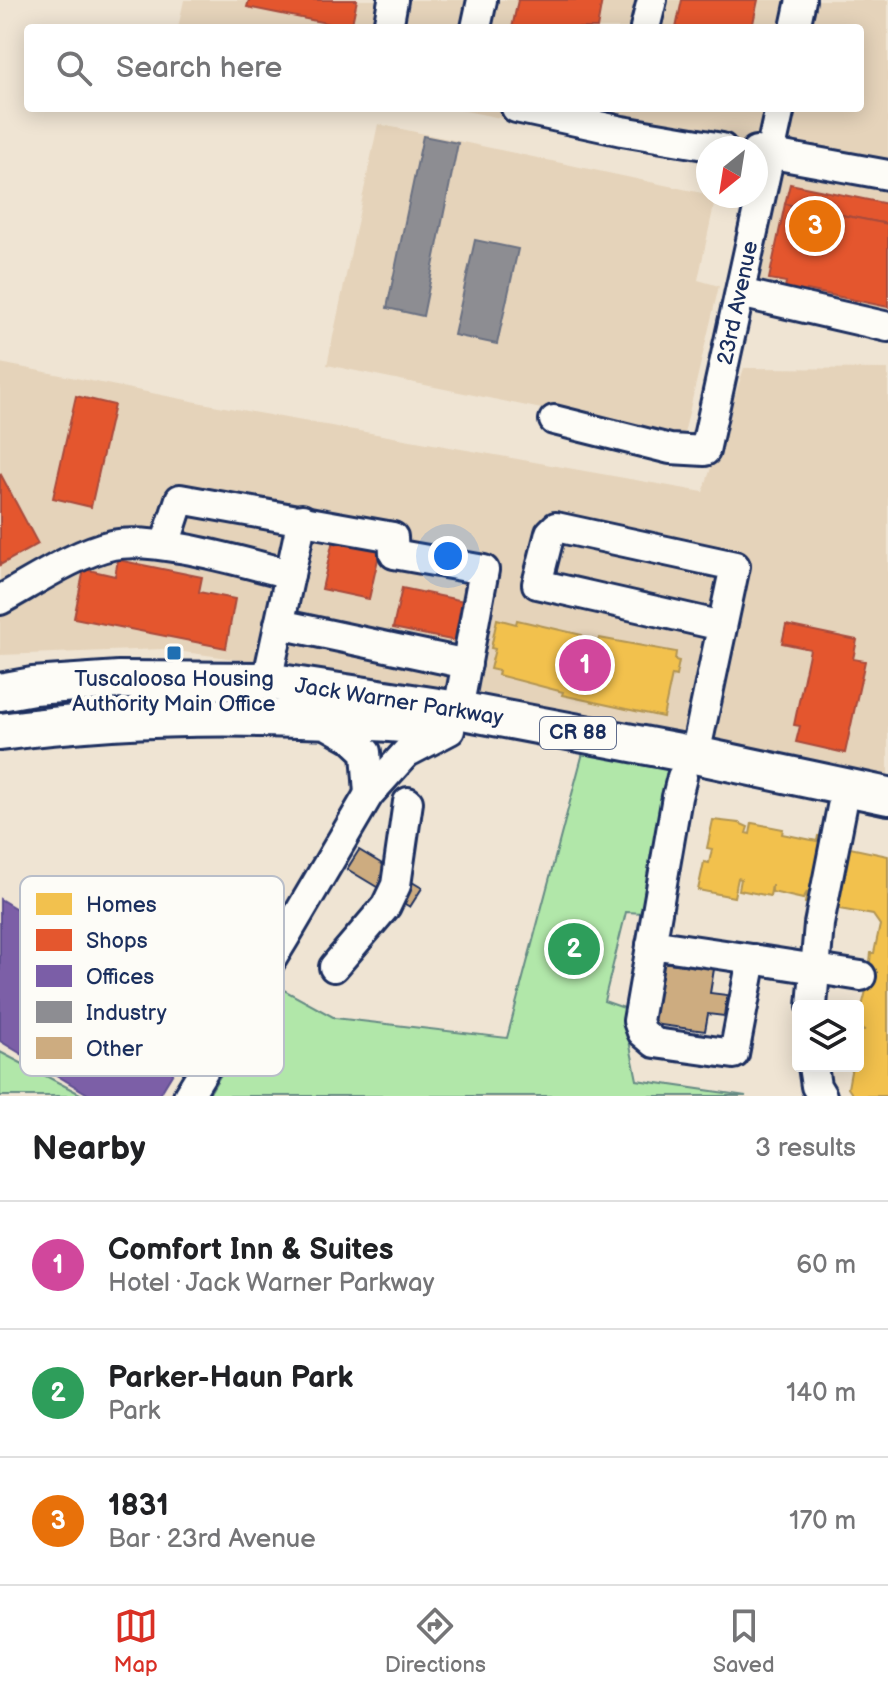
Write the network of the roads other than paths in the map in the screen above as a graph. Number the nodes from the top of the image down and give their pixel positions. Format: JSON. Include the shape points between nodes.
{"nodes":[{"id":1,"x":393,"y":0,"type":"edge"},
{"id":2,"x":482,"y":0,"type":"edge"},
{"id":3,"x":652,"y":0,"type":"edge"},
{"id":4,"x":801,"y":0,"type":"edge"},
{"id":5,"x":389,"y":24,"type":"edge"},
{"id":6,"x":477,"y":24,"type":"edge"},
{"id":7,"x":646,"y":24,"type":"edge"},
{"id":8,"x":796,"y":24,"type":"edge"},
{"id":9,"x":552,"y":112,"type":"edge"},
{"id":10,"x":779,"y":112,"type":"edge"},
{"id":11,"x":624,"y":120,"type":"edge"},
{"id":12,"x":696,"y":141,"type":"edge"},
{"id":13,"x":768,"y":141,"type":"edge"},
{"id":14,"x":768,"y":153,"type":"edge"},
{"id":15,"x":888,"y":175,"type":"edge"},
{"id":16,"x":754,"y":208,"type":"edge"},
{"id":17,"x":740,"y":293,"type":"junction"},
{"id":18,"x":888,"y":327,"type":"edge"},
{"id":19,"x":554,"y":420,"type":"dead end"},
{"id":20,"x":302,"y":519,"type":"junction"},
{"id":21,"x":165,"y":545,"type":"junction"},
{"id":22,"x":290,"y":574,"type":"junction"},
{"id":23,"x":0,"y":600,"type":"edge"},
{"id":24,"x":279,"y":624,"type":"junction"},
{"id":25,"x":722,"y":626,"type":"junction"},
{"id":26,"x":467,"y":664,"type":"junction"},
{"id":27,"x":267,"y":681,"type":"junction"},
{"id":28,"x":11,"y":685,"type":"edge"},
{"id":29,"x":318,"y":719,"type":"junction"},
{"id":30,"x":454,"y":720,"type":"junction"},
{"id":31,"x":0,"y":732,"type":"edge"},
{"id":32,"x":688,"y":766,"type":"junction"},
{"id":33,"x":369,"y":794,"type":"junction"},
{"id":34,"x":888,"y":796,"type":"edge"},
{"id":35,"x":408,"y":802,"type":"dead end"},
{"id":36,"x":842,"y":807,"type":"junction"},
{"id":37,"x":888,"y":817,"type":"edge"},
{"id":38,"x":284,"y":936,"type":"edge"},
{"id":39,"x":651,"y":944,"type":"junction"},
{"id":40,"x":752,"y":959,"type":"junction"},
{"id":41,"x":334,"y":967,"type":"dead end"},
{"id":42,"x":815,"y":968,"type":"junction"},
{"id":43,"x":861,"y":976,"type":"dead end"},
{"id":44,"x":812,"y":1000,"type":"edge"},
{"id":45,"x":814,"y":1072,"type":"edge"},
{"id":46,"x":200,"y":1076,"type":"edge"},
{"id":47,"x":188,"y":1096,"type":"edge"},
{"id":48,"x":822,"y":1096,"type":"edge"}],
"edges":[{"from":1,"to":5,"type":"street"},
{"from":2,"to":6,"type":"street"},
{"from":3,"to":7,"type":"street"},
{"from":4,"to":8,"type":"street"},
{"from":9,"to":11,"type":"street"},
{"from":10,"to":13,"type":"street","name":"23rd Avenue"},
{"from":11,"to":12,"type":"street"},
{"from":14,"to":15,"type":"street"},
{"from":16,"to":17,"type":"street","name":"23rd Avenue"},
{"from":17,"to":18,"type":"street"},
{"from":17,"to":19,"type":"street","name":"23rd Avenue","via":[[705,451],[670,449]]},
{"from":20,"to":21,"type":"street","via":[[180,499]]},
{"from":20,"to":22,"type":"street"},
{"from":20,"to":26,"type":"street","via":[[393,537],[394,554],[484,570]]},
{"from":21,"to":22,"type":"street"},
{"from":21,"to":23,"type":"street","via":[[113,545]]},
{"from":22,"to":24,"type":"street"},
{"from":24,"to":26,"type":"street"},
{"from":24,"to":27,"type":"street"},
{"from":25,"to":25,"type":"street","via":[[537,584],[550,533],[556,527],[735,566]]},
{"from":25,"to":32,"type":"street"},
{"from":26,"to":30,"type":"street"},
{"from":27,"to":28,"type":"main road","name":"Jack Warner Parkway","number":"CR 88"},
{"from":27,"to":30,"type":"main road","name":"Jack Warner Parkway","number":"CR 88"},
{"from":29,"to":30,"type":"main road","name":"Jack Warner Parkway","via":[[406,724]]},
{"from":29,"to":31,"type":"main road","name":"Jack Warner Parkway","via":[[156,717]]},
{"from":29,"to":33,"type":"street","via":[[366,752]]},
{"from":30,"to":32,"type":"main road","name":"Jack Warner Parkway","number":"CR 88"},
{"from":30,"to":33,"type":"street","via":[[406,753]]},
{"from":32,"to":34,"type":"main road","name":"Jack Warner Parkway","number":"CR 88"},
{"from":32,"to":36,"type":"main road","name":"Jack Warner Parkway"},
{"from":32,"to":39,"type":"street"},
{"from":33,"to":38,"type":"street"},
{"from":35,"to":41,"type":"street","via":[[396,885],[386,906]]},
{"from":36,"to":37,"type":"main road","name":"Jack Warner Parkway"},
{"from":36,"to":42,"type":"street"},
{"from":39,"to":40,"type":"street"},
{"from":39,"to":40,"type":"street","via":[[638,1021],[655,1043],[734,1054]]},
{"from":40,"to":42,"type":"street"},
{"from":42,"to":43,"type":"street"},
{"from":42,"to":44,"type":"street"},
{"from":45,"to":48,"type":"street"},
{"from":46,"to":47,"type":"street"}]}
